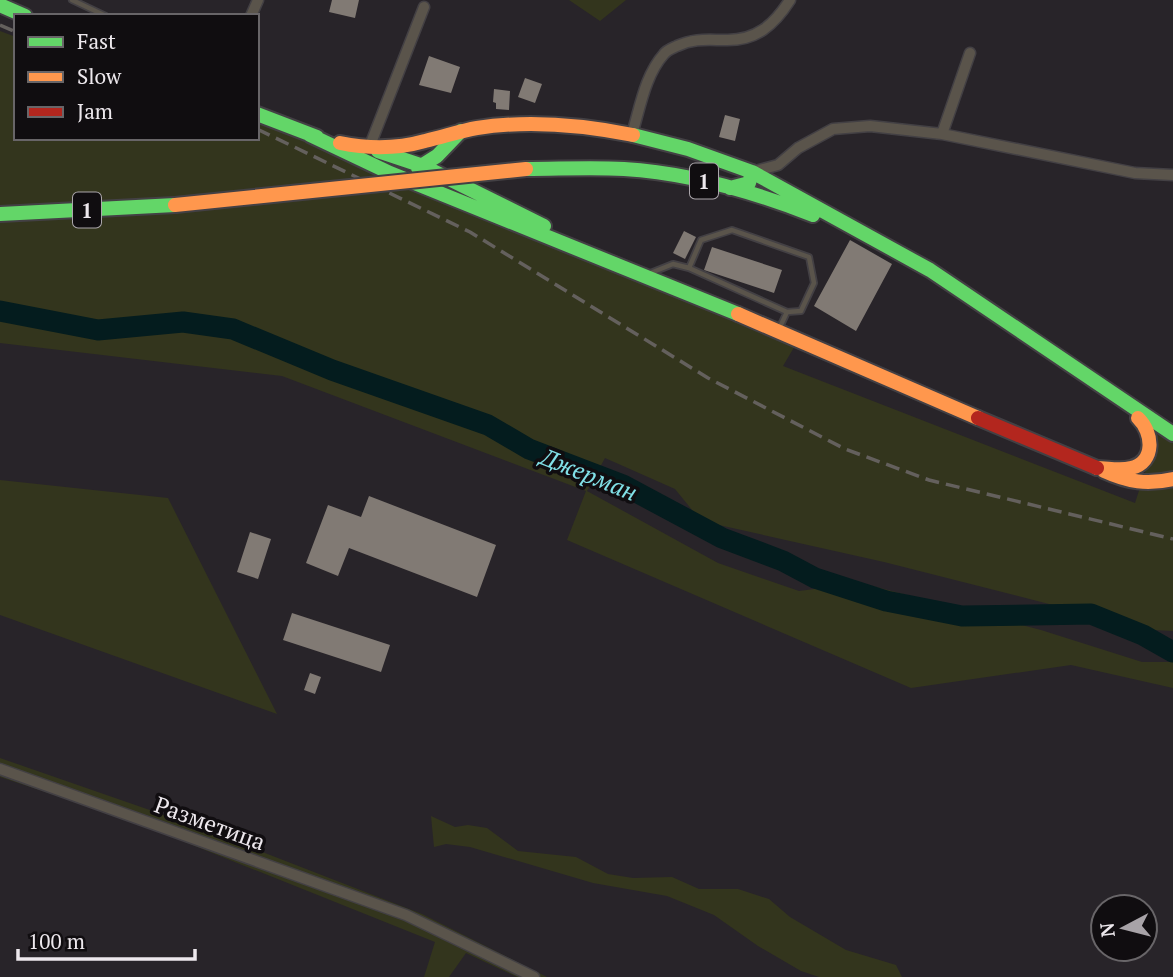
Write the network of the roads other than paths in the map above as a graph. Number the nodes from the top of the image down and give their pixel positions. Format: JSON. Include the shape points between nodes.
{"nodes":[{"id":1,"x":72,"y":0,"type":"edge"},
{"id":2,"x":790,"y":0,"type":"edge"},
{"id":3,"x":0,"y":5,"type":"edge"},
{"id":4,"x":424,"y":7,"type":"dead end"},
{"id":5,"x":20,"y":14,"type":"edge"},
{"id":6,"x":102,"y":14,"type":"edge"},
{"id":7,"x":970,"y":53,"type":"dead end"},
{"id":8,"x":259,"y":115,"type":"edge"},
{"id":9,"x":462,"y":130,"type":"junction"},
{"id":10,"x":632,"y":134,"type":"junction"},
{"id":11,"x":942,"y":134,"type":"junction"},
{"id":12,"x":310,"y":135,"type":"junction"},
{"id":13,"x":369,"y":148,"type":"junction"},
{"id":14,"x":423,"y":166,"type":"junction"},
{"id":15,"x":752,"y":172,"type":"junction"},
{"id":16,"x":390,"y":173,"type":"junction"},
{"id":17,"x":1173,"y":175,"type":"edge"},
{"id":18,"x":730,"y":188,"type":"junction"},
{"id":19,"x":0,"y":214,"type":"edge"},
{"id":20,"x":873,"y":240,"type":"junction"},
{"id":21,"x":624,"y":266,"type":"junction"},
{"id":22,"x":689,"y":268,"type":"junction"},
{"id":23,"x":645,"y":275,"type":"junction"},
{"id":24,"x":787,"y":313,"type":"junction"},
{"id":25,"x":778,"y":330,"type":"junction"},
{"id":26,"x":1053,"y":354,"type":"junction"},
{"id":27,"x":1173,"y":434,"type":"edge"},
{"id":28,"x":1097,"y":468,"type":"junction"},
{"id":29,"x":1173,"y":479,"type":"edge"},
{"id":30,"x":0,"y":769,"type":"edge"},
{"id":31,"x":534,"y":977,"type":"edge"}],
"edges":[{"from":1,"to":6,"type":"lane"},
{"from":2,"to":10,"type":"street","via":[[774,24],[760,34],[728,40],[695,39],[665,52],[651,73]]},
{"from":3,"to":5,"type":"street"},
{"from":4,"to":13,"type":"street"},
{"from":7,"to":11,"type":"street"},
{"from":8,"to":12,"type":"street"},
{"from":9,"to":10,"type":"street","via":[[544,126]]},
{"from":9,"to":13,"type":"street","via":[[409,145]]},
{"from":9,"to":14,"type":"street"},
{"from":10,"to":15,"type":"street","via":[[693,149]]},
{"from":11,"to":15,"type":"street","via":[[870,125],[834,129],[778,165]]},
{"from":11,"to":17,"type":"street","via":[[1135,173]]},
{"from":12,"to":13,"type":"street"},
{"from":12,"to":16,"type":"street"},
{"from":13,"to":14,"type":"street"},
{"from":14,"to":16,"type":"street"},
{"from":14,"to":21,"type":"street"},
{"from":15,"to":18,"type":"street","via":[[749,183]]},
{"from":15,"to":20,"type":"street"},
{"from":16,"to":21,"type":"street"},
{"from":18,"to":19,"type":"street","number":"1","bridge":true,"via":[[625,169],[526,169],[175,205]]},
{"from":18,"to":20,"type":"street","number":"1","via":[[782,202]]},
{"from":20,"to":26,"type":"street","number":"1","via":[[930,270]]},
{"from":21,"to":23,"type":"street"},
{"from":22,"to":23,"type":"lane","via":[[673,264]]},
{"from":22,"to":24,"type":"lane"},
{"from":22,"to":24,"type":"lane","via":[[701,240],[732,230],[809,257],[814,283],[801,312]]},
{"from":23,"to":25,"type":"street"},
{"from":24,"to":25,"type":"lane"},
{"from":25,"to":28,"type":"street"},
{"from":26,"to":27,"type":"street","number":"1"},
{"from":26,"to":28,"type":"street","via":[[1149,430],[1149,451],[1137,466]]},
{"from":28,"to":29,"type":"street","via":[[1143,485]]},
{"from":30,"to":31,"type":"street","name":"Разметица","via":[[406,915]]}]}
